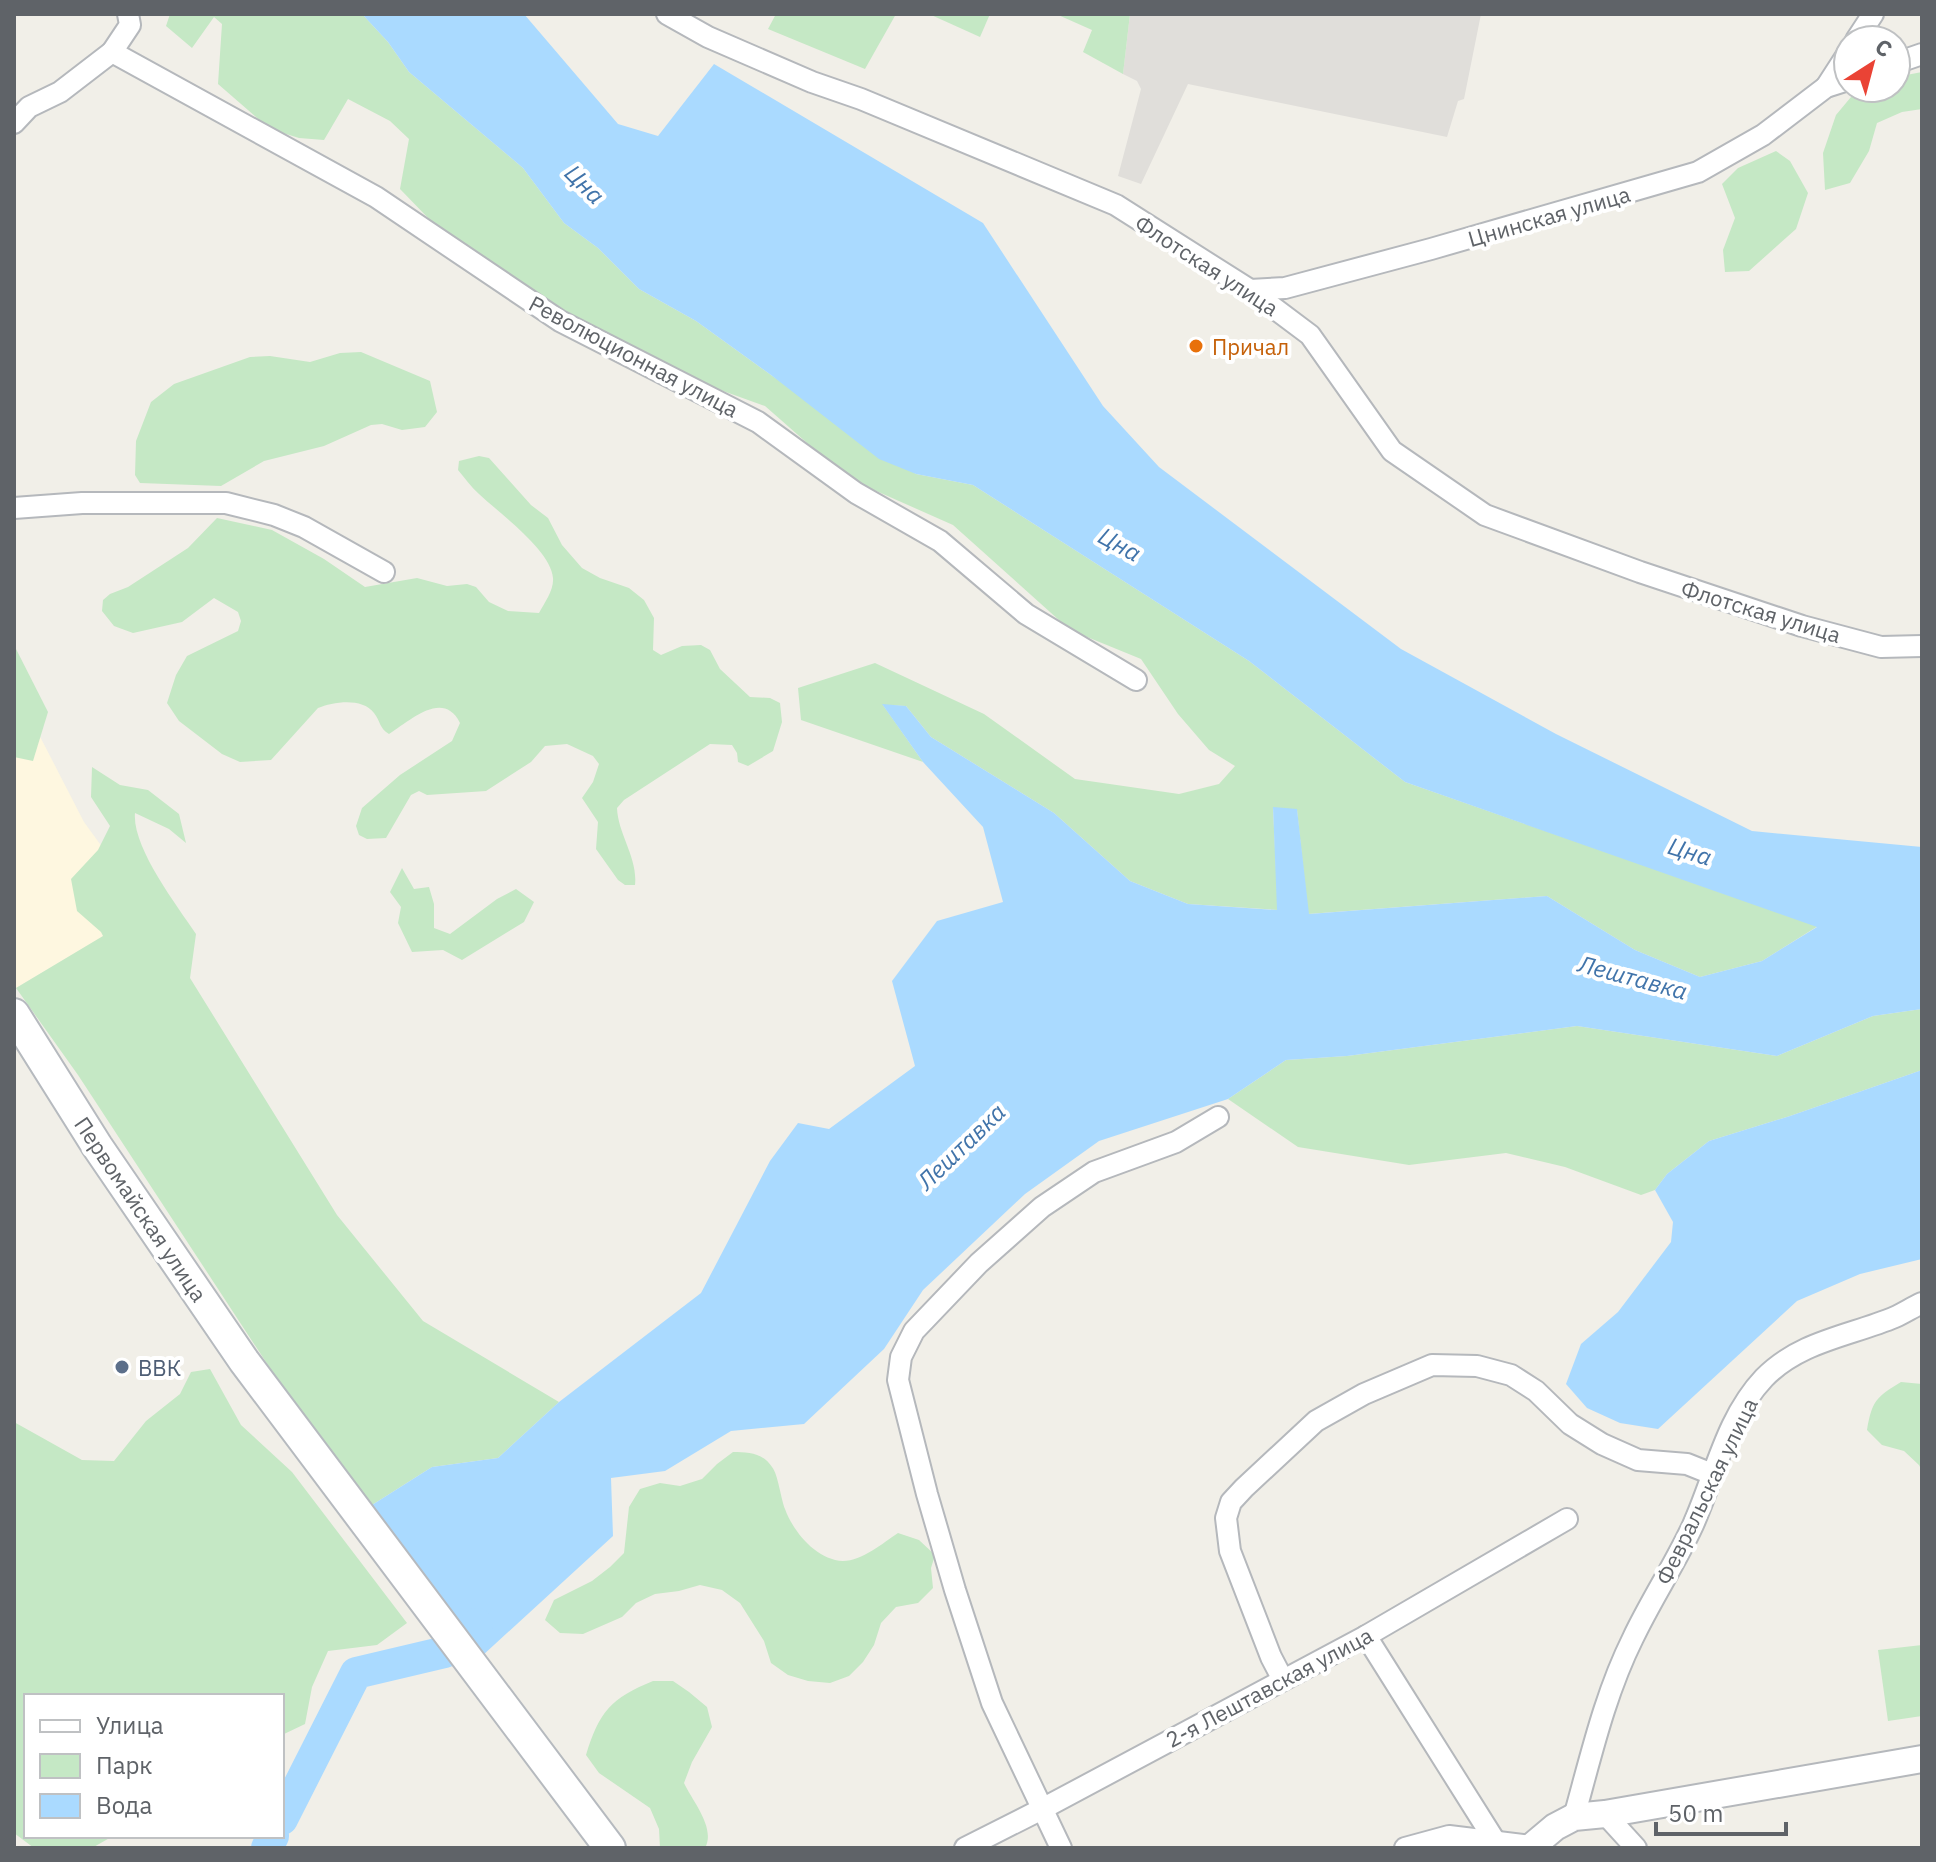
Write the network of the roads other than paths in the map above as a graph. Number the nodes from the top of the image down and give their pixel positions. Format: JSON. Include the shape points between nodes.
{"nodes":[{"id":1,"x":128,"y":14,"type":"edge"},
{"id":2,"x":667,"y":14,"type":"edge"},
{"id":3,"x":112,"y":52,"type":"junction"},
{"id":4,"x":1832,"y":78,"type":"edge"},
{"id":5,"x":1832,"y":85,"type":"edge"},
{"id":6,"x":1826,"y":87,"type":"junction"},
{"id":7,"x":14,"y":123,"type":"edge"},
{"id":8,"x":1250,"y":290,"type":"junction"},
{"id":9,"x":14,"y":508,"type":"edge"},
{"id":10,"x":384,"y":572,"type":"dead end"},
{"id":11,"x":1922,"y":646,"type":"edge"},
{"id":12,"x":1136,"y":680,"type":"dead end"},
{"id":13,"x":14,"y":1014,"type":"edge"},
{"id":14,"x":1218,"y":1117,"type":"dead end"},
{"id":15,"x":1922,"y":1303,"type":"edge"},
{"id":16,"x":1712,"y":1474,"type":"junction"},
{"id":17,"x":1567,"y":1519,"type":"dead end"},
{"id":18,"x":1366,"y":1636,"type":"junction"},
{"id":19,"x":1283,"y":1680,"type":"junction"},
{"id":20,"x":1922,"y":1759,"type":"edge"},
{"id":21,"x":1042,"y":1809,"type":"junction"},
{"id":22,"x":1605,"y":1814,"type":"junction"},
{"id":23,"x":1574,"y":1817,"type":"junction"},
{"id":24,"x":1495,"y":1841,"type":"junction"},
{"id":25,"x":1531,"y":1847,"type":"edge"},
{"id":26,"x":610,"y":1848,"type":"edge"},
{"id":27,"x":965,"y":1848,"type":"edge"},
{"id":28,"x":1061,"y":1848,"type":"edge"},
{"id":29,"x":1405,"y":1848,"type":"edge"},
{"id":30,"x":1636,"y":1848,"type":"edge"}],
"edges":[{"from":1,"to":3,"type":"street","via":[[130,25]]},
{"from":2,"to":8,"type":"street","name":"Флотская улица","via":[[812,82],[1116,205]]},
{"from":3,"to":7,"type":"street","via":[[60,92],[29,107]]},
{"from":3,"to":12,"type":"street","name":"Революционная улица","via":[[376,197],[560,321],[758,422],[856,493],[940,541],[1026,614]]},
{"from":4,"to":6,"type":"street","name":"Цнинская улица"},
{"from":5,"to":6,"type":"street","name":"Цнинская улица"},
{"from":6,"to":8,"type":"street","name":"Цнинская улица","via":[[1763,135],[1698,172],[1285,288]]},
{"from":8,"to":11,"type":"street","name":"Флотская улица","via":[[1310,335],[1392,451],[1485,515],[1802,626],[1881,647]]},
{"from":9,"to":10,"type":"street","via":[[226,503],[304,527]]},
{"from":13,"to":26,"type":"main road","name":"Первомайская улица","via":[[97,1146],[272,1400]]},
{"from":14,"to":21,"type":"street","via":[[1176,1142],[1094,1172],[1042,1207],[914,1331],[901,1357],[898,1380],[955,1590],[992,1703]]},
{"from":15,"to":16,"type":"street","name":"Февральская улица","via":[[1795,1354],[1765,1377],[1742,1406]]},
{"from":16,"to":19,"type":"street","via":[[1687,1464],[1638,1460],[1602,1444],[1511,1375],[1477,1366],[1432,1365],[1364,1394],[1316,1421],[1231,1502],[1226,1518],[1230,1551]]},
{"from":16,"to":23,"type":"street","name":"Февральская улица","via":[[1693,1525],[1611,1687]]},
{"from":17,"to":18,"type":"street","name":"2-я Лештавская улица"},
{"from":18,"to":19,"type":"street","name":"2-я Лештавская улица"},
{"from":18,"to":24,"type":"street"},
{"from":19,"to":21,"type":"street","name":"2-я Лештавская улица"},
{"from":20,"to":22,"type":"street"},
{"from":21,"to":27,"type":"street","name":"2-я Лештавская улица"},
{"from":21,"to":28,"type":"street"},
{"from":22,"to":23,"type":"street"},
{"from":22,"to":30,"type":"street"},
{"from":23,"to":25,"type":"street"},
{"from":24,"to":25,"type":"street"},
{"from":24,"to":29,"type":"street","via":[[1449,1836]]}]}
